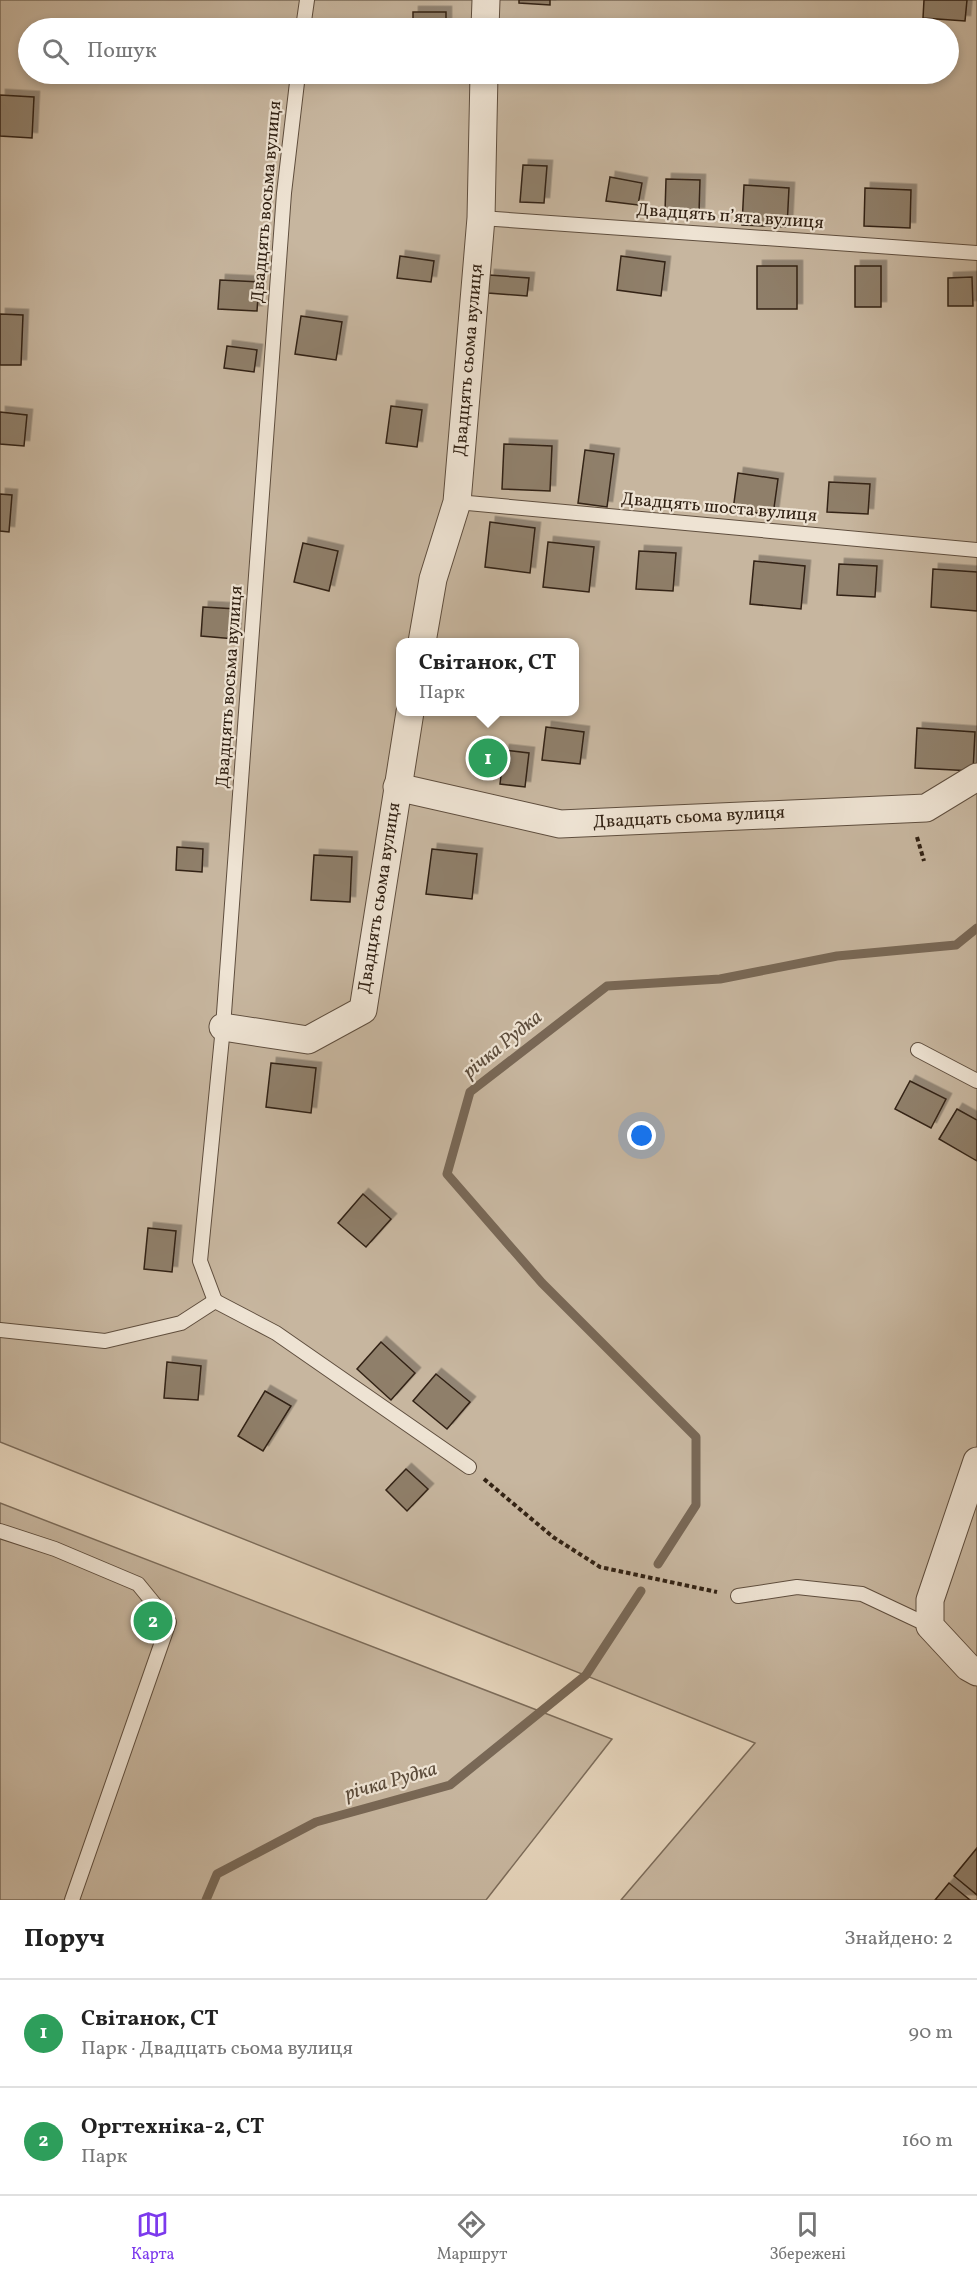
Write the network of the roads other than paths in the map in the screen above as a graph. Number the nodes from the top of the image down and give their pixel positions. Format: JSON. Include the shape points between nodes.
{"nodes":[{"id":1,"x":307,"y":0,"type":"edge"},
{"id":2,"x":486,"y":0,"type":"edge"},
{"id":3,"x":304,"y":18,"type":"edge"},
{"id":4,"x":485,"y":18,"type":"edge"},
{"id":5,"x":297,"y":84,"type":"edge"},
{"id":6,"x":484,"y":84,"type":"edge"},
{"id":7,"x":481,"y":218,"type":"junction"},
{"id":8,"x":977,"y":253,"type":"edge"},
{"id":9,"x":457,"y":502,"type":"junction"},
{"id":10,"x":977,"y":550,"type":"edge"},
{"id":11,"x":423,"y":638,"type":"edge"},
{"id":12,"x":409,"y":716,"type":"edge"},
{"id":13,"x":977,"y":777,"type":"edge"},
{"id":14,"x":397,"y":787,"type":"junction"},
{"id":15,"x":223,"y":1027,"type":"junction"},
{"id":16,"x":918,"y":1050,"type":"dead end"},
{"id":17,"x":977,"y":1081,"type":"edge"},
{"id":18,"x":215,"y":1301,"type":"junction"},
{"id":19,"x":0,"y":1330,"type":"edge"},
{"id":20,"x":977,"y":1461,"type":"edge"},
{"id":21,"x":469,"y":1467,"type":"road end"},
{"id":22,"x":0,"y":1531,"type":"edge"},
{"id":23,"x":738,"y":1596,"type":"road end"},
{"id":24,"x":930,"y":1626,"type":"junction"},
{"id":25,"x":977,"y":1672,"type":"edge"},
{"id":26,"x":72,"y":1900,"type":"edge"}],
"edges":[{"from":1,"to":3,"type":"lane"},
{"from":2,"to":4,"type":"street"},
{"from":5,"to":15,"type":"lane","name":"Двадцять восьма вулиця","via":[[284,193]]},
{"from":6,"to":7,"type":"street","name":"Двадцять сьома вулиця"},
{"from":7,"to":8,"type":"lane","name":"Двадцять п’ята вулиця"},
{"from":7,"to":9,"type":"street","name":"Двадцять сьома вулиця"},
{"from":9,"to":10,"type":"lane","name":"Двадцять шоста вулиця"},
{"from":9,"to":11,"type":"street","name":"Двадцять сьома вулиця","via":[[433,579]]},
{"from":12,"to":14,"type":"street","name":"Двадцять сьома вулиця"},
{"from":13,"to":14,"type":"street","name":"Двадцать сьома вулиця","via":[[926,808],[560,824]]},
{"from":14,"to":15,"type":"street","name":"Двадцять сьома вулиця","via":[[363,1010],[308,1040]]},
{"from":15,"to":18,"type":"lane","name":"Двадцять восьма вулиця","via":[[200,1261]]},
{"from":16,"to":17,"type":"lane"},
{"from":18,"to":19,"type":"lane","via":[[181,1323],[105,1341]]},
{"from":18,"to":21,"type":"lane","via":[[276,1333]]},
{"from":20,"to":24,"type":"street","via":[[930,1600]]},
{"from":22,"to":26,"type":"lane","via":[[138,1584],[169,1622]]},
{"from":23,"to":24,"type":"lane","via":[[797,1587],[862,1594]]},
{"from":24,"to":25,"type":"street","via":[[968,1668]]}]}
